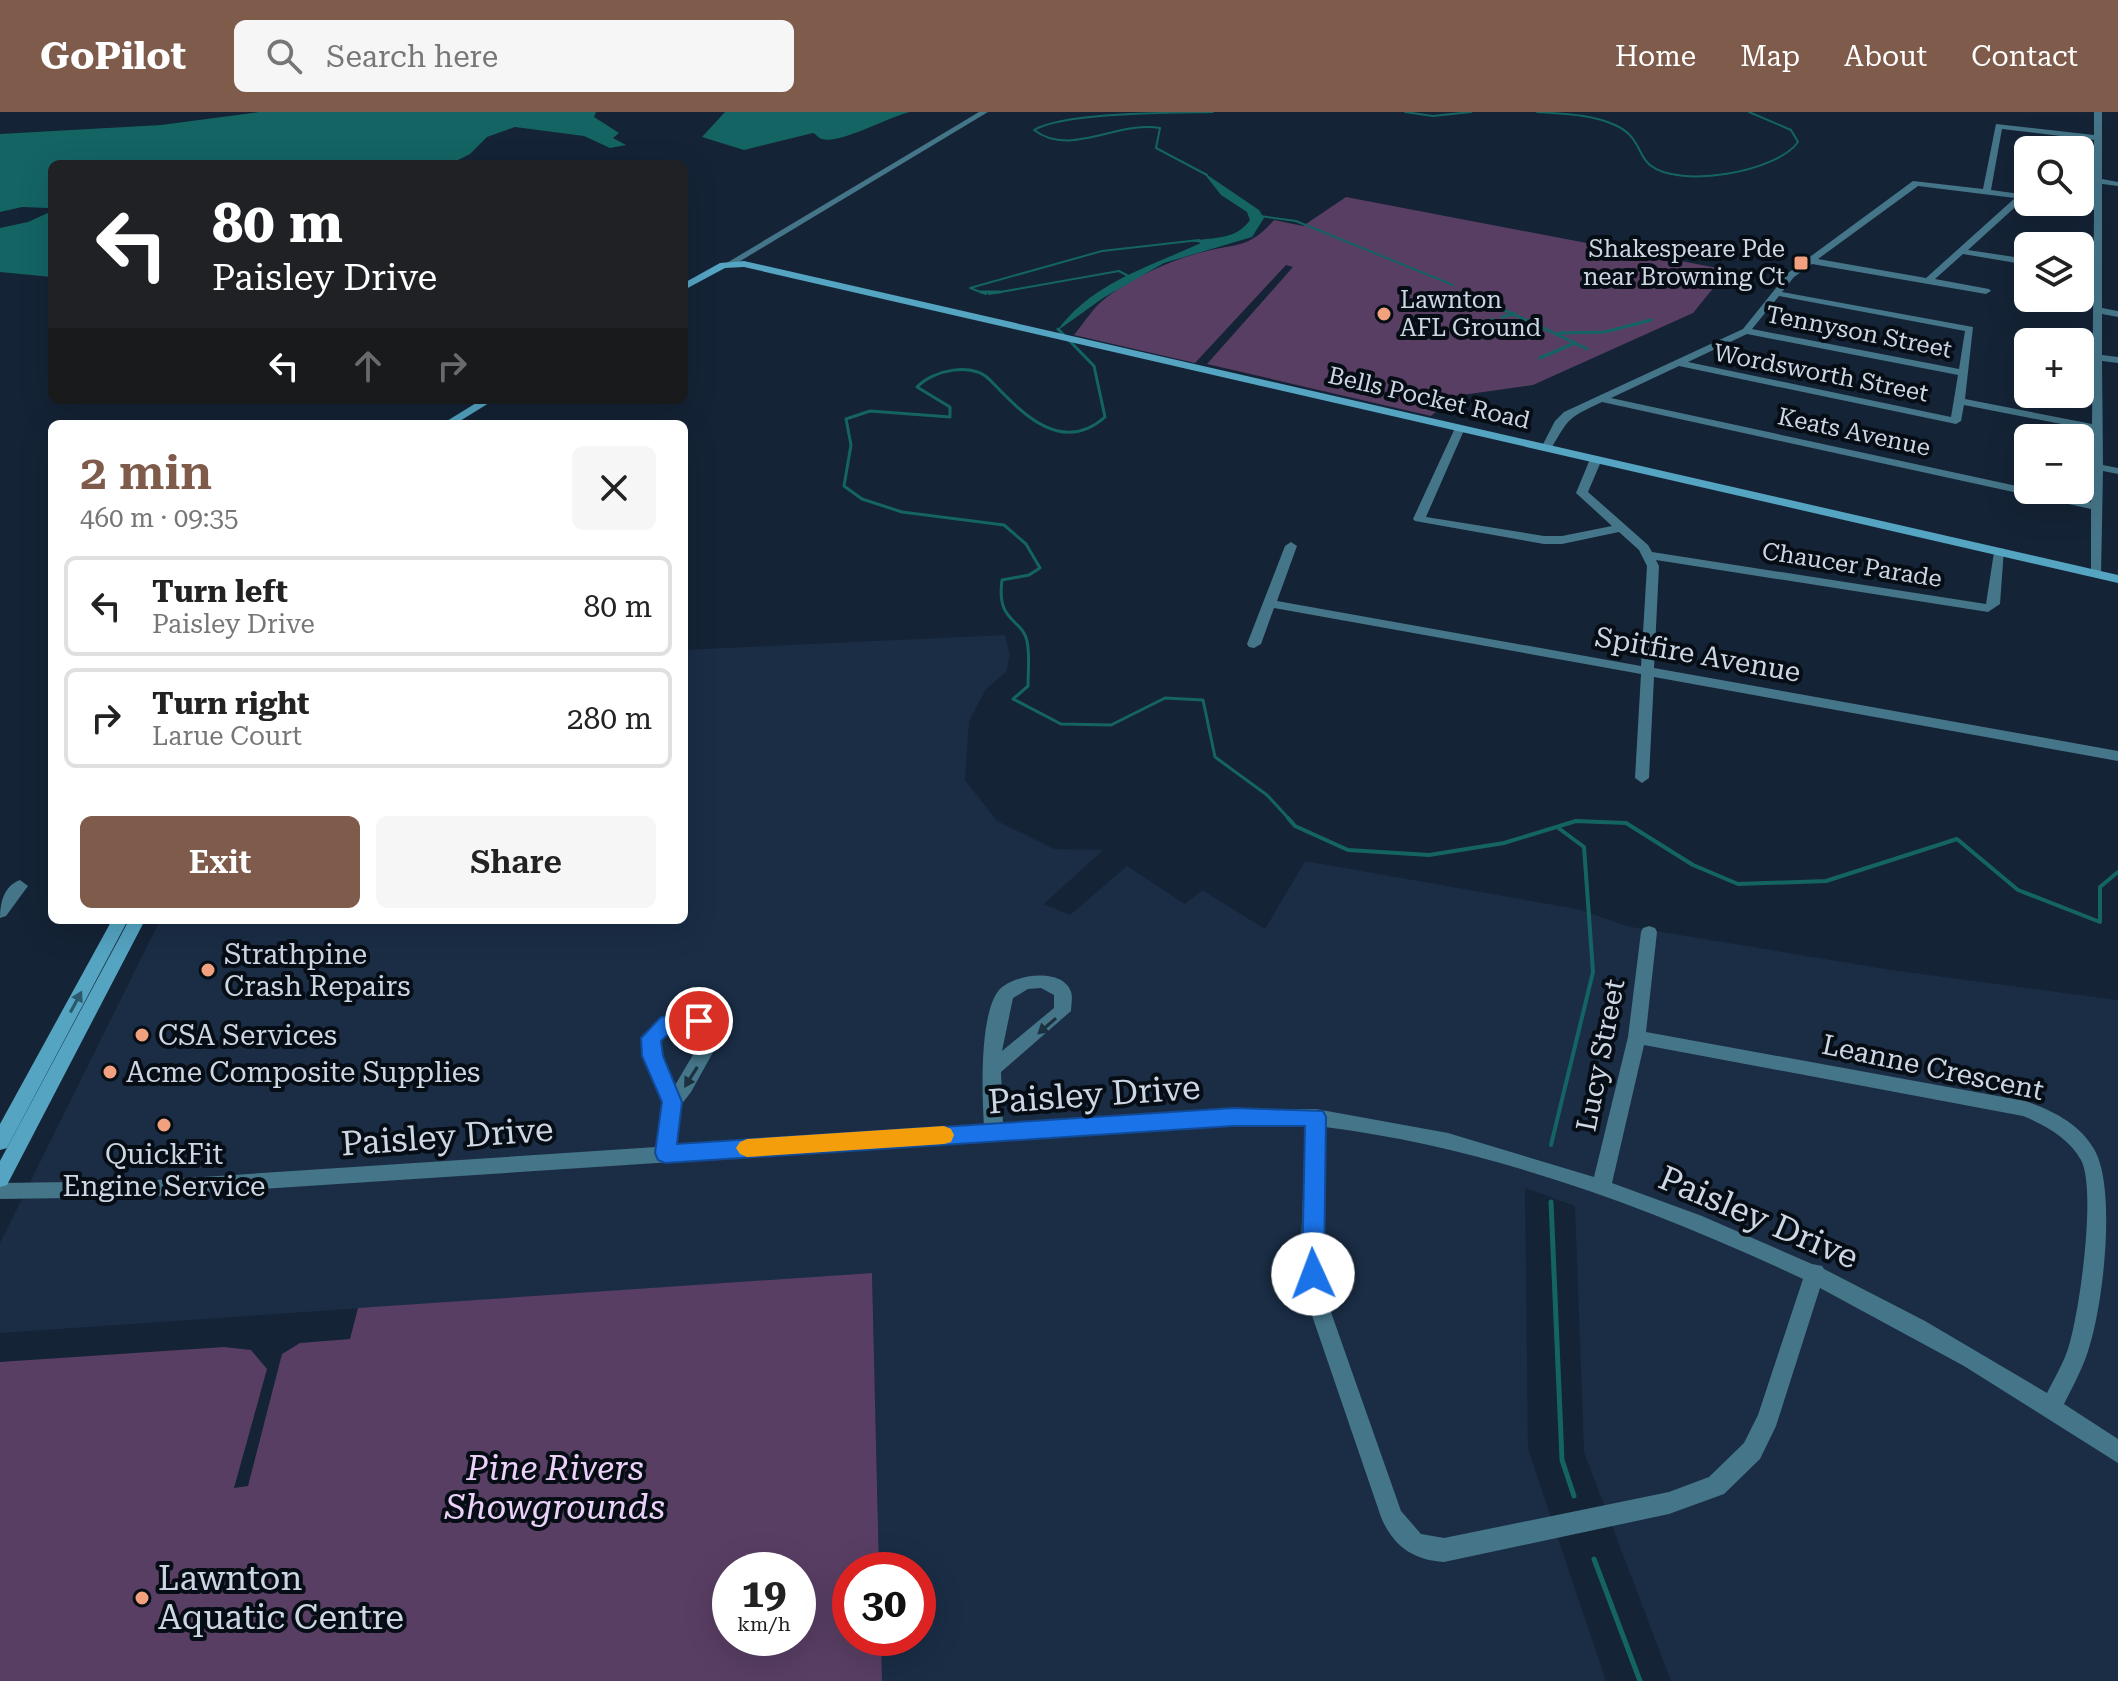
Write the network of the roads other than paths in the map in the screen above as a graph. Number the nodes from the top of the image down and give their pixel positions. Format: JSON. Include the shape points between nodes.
{"nodes":[{"id":1,"x":984,"y":112,"type":"edge"},
{"id":2,"x":2098,"y":112,"type":"edge"},
{"id":3,"x":2099,"y":138,"type":"junction"},
{"id":4,"x":2098,"y":182,"type":"junction"},
{"id":5,"x":2118,"y":185,"type":"edge"},
{"id":6,"x":1987,"y":191,"type":"junction"},
{"id":7,"x":2014,"y":195,"type":"edge"},
{"id":8,"x":2014,"y":206,"type":"edge"},
{"id":9,"x":2094,"y":207,"type":"edge"},
{"id":10,"x":2098,"y":208,"type":"junction"},
{"id":11,"x":1961,"y":251,"type":"junction"},
{"id":12,"x":2014,"y":260,"type":"edge"},
{"id":13,"x":1813,"y":261,"type":"junction"},
{"id":14,"x":729,"y":264,"type":"junction"},
{"id":15,"x":1928,"y":281,"type":"junction"},
{"id":16,"x":688,"y":285,"type":"edge"},
{"id":17,"x":1986,"y":291,"type":"dead end"},
{"id":18,"x":1775,"y":293,"type":"junction"},
{"id":19,"x":2096,"y":310,"type":"junction"},
{"id":20,"x":2118,"y":314,"type":"edge"},
{"id":21,"x":1746,"y":331,"type":"junction"},
{"id":22,"x":2097,"y":357,"type":"junction"},
{"id":23,"x":2118,"y":360,"type":"edge"},
{"id":24,"x":1678,"y":363,"type":"junction"},
{"id":25,"x":1964,"y":373,"type":"junction"},
{"id":26,"x":1602,"y":399,"type":"junction"},
{"id":27,"x":1960,"y":401,"type":"junction"},
{"id":28,"x":482,"y":404,"type":"edge"},
{"id":29,"x":454,"y":420,"type":"edge"},
{"id":30,"x":1460,"y":428,"type":"junction"},
{"id":31,"x":2097,"y":428,"type":"junction"},
{"id":32,"x":1546,"y":448,"type":"junction"},
{"id":33,"x":1596,"y":459,"type":"junction"},
{"id":34,"x":2097,"y":467,"type":"junction"},
{"id":35,"x":2118,"y":471,"type":"edge"},
{"id":36,"x":2096,"y":507,"type":"junction"},
{"id":37,"x":1620,"y":528,"type":"junction"},
{"id":38,"x":1291,"y":546,"type":"dead end"},
{"id":39,"x":2000,"y":552,"type":"junction"},
{"id":40,"x":1650,"y":555,"type":"junction"},
{"id":41,"x":2097,"y":574,"type":"junction"},
{"id":42,"x":2118,"y":579,"type":"edge"},
{"id":43,"x":1269,"y":603,"type":"junction"},
{"id":44,"x":1254,"y":644,"type":"dead end"},
{"id":45,"x":1648,"y":671,"type":"junction"},
{"id":46,"x":2118,"y":756,"type":"edge"},
{"id":47,"x":1642,"y":778,"type":"dead end"},
{"id":48,"x":20,"y":886,"type":"dead end"},
{"id":49,"x":0,"y":912,"type":"edge"},
{"id":50,"x":118,"y":924,"type":"edge"},
{"id":51,"x":135,"y":924,"type":"edge"},
{"id":52,"x":1649,"y":932,"type":"dead end"},
{"id":53,"x":1637,"y":1037,"type":"junction"},
{"id":54,"x":992,"y":1069,"type":"junction"},
{"id":55,"x":672,"y":1102,"type":"junction"},
{"id":56,"x":1316,"y":1117,"type":"junction"},
{"id":57,"x":994,"y":1132,"type":"junction"},
{"id":58,"x":0,"y":1142,"type":"edge"},
{"id":59,"x":665,"y":1153,"type":"junction"},
{"id":60,"x":0,"y":1179,"type":"edge"},
{"id":61,"x":1601,"y":1188,"type":"junction"},
{"id":62,"x":0,"y":1191,"type":"edge"},
{"id":63,"x":1815,"y":1272,"type":"junction"},
{"id":64,"x":2051,"y":1408,"type":"junction"},
{"id":65,"x":2118,"y":1452,"type":"edge"}],
"edges":[{"from":1,"to":14,"type":"street"},
{"from":2,"to":3,"type":"street"},
{"from":3,"to":4,"type":"street"},
{"from":3,"to":6,"type":"street","via":[[1997,127]]},
{"from":4,"to":5,"type":"street"},
{"from":4,"to":10,"type":"street"},
{"from":6,"to":7,"type":"street"},
{"from":6,"to":13,"type":"street","via":[[1916,183]]},
{"from":8,"to":11,"type":"street"},
{"from":9,"to":10,"type":"street"},
{"from":10,"to":19,"type":"street"},
{"from":11,"to":12,"type":"street"},
{"from":11,"to":15,"type":"street"},
{"from":13,"to":15,"type":"street"},
{"from":13,"to":18,"type":"street"},
{"from":14,"to":16,"type":"main road"},
{"from":14,"to":30,"type":"main road","name":"Bells Pocket Road"},
{"from":15,"to":17,"type":"street"},
{"from":18,"to":21,"type":"street"},
{"from":18,"to":25,"type":"street","via":[[1970,329]]},
{"from":19,"to":20,"type":"street"},
{"from":19,"to":22,"type":"street"},
{"from":21,"to":24,"type":"street"},
{"from":21,"to":25,"type":"street","name":"Tennyson Street"},
{"from":22,"to":23,"type":"street"},
{"from":22,"to":31,"type":"street"},
{"from":24,"to":26,"type":"street"},
{"from":24,"to":27,"type":"street","name":"Wordsworth Street","via":[[1956,421]]},
{"from":25,"to":27,"type":"street"},
{"from":26,"to":32,"type":"street","via":[[1560,421]]},
{"from":26,"to":36,"type":"street","name":"Keats Avenue"},
{"from":27,"to":31,"type":"street"},
{"from":28,"to":29,"type":"main road"},
{"from":30,"to":32,"type":"main road","name":"Bells Pocket Road"},
{"from":30,"to":37,"type":"street","via":[[1419,519],[1544,540]]},
{"from":31,"to":34,"type":"street"},
{"from":32,"to":33,"type":"main road","name":"Bells Pocket Road"},
{"from":33,"to":37,"type":"street","via":[[1582,493]]},
{"from":33,"to":39,"type":"main road","name":"Bells Pocket Road"},
{"from":34,"to":35,"type":"street"},
{"from":34,"to":36,"type":"street"},
{"from":36,"to":41,"type":"street"},
{"from":37,"to":40,"type":"street"},
{"from":38,"to":43,"type":"street"},
{"from":39,"to":40,"type":"street","name":"Chaucer Parade","via":[[1994,604],[1988,608]]},
{"from":39,"to":41,"type":"main road","name":"Bells Pocket Road"},
{"from":40,"to":45,"type":"street"},
{"from":41,"to":42,"type":"main road","name":"Bells Pocket Road"},
{"from":43,"to":44,"type":"street"},
{"from":43,"to":45,"type":"street","name":"Spitfire Avenue"},
{"from":45,"to":46,"type":"street","name":"Spitfire Avenue"},
{"from":45,"to":47,"type":"street"},
{"from":48,"to":49,"type":"street"},
{"from":58,"to":50,"type":"main road","one_way":true},
{"from":51,"to":60,"type":"main road"},
{"from":52,"to":53,"type":"street","name":"Lucy Street"},
{"from":53,"to":61,"type":"street","name":"Lucy Street"},
{"from":53,"to":64,"type":"street","name":"Leanne Crescent","via":[[2025,1109],[2069,1133],[2088,1155],[2097,1180],[2087,1314],[2079,1348]]},
{"from":54,"to":54,"type":"street","one_way":true,"via":[[1005,995],[1037,980],[1058,987],[1062,1011]]},
{"from":54,"to":57,"type":"street"},
{"from":55,"to":55,"type":"street","one_way":true,"via":[[652,1056],[651,1038],[668,1022],[699,1021],[712,1030],[711,1043]]},
{"from":55,"to":59,"type":"street"},
{"from":56,"to":57,"type":"street","name":"Paisley Drive"},
{"from":56,"to":61,"type":"street","name":"Paisley Drive","via":[[1411,1130]]},
{"from":56,"to":63,"type":"street","via":[[1311,1243],[1316,1298],[1392,1517],[1413,1545],[1444,1550],[1669,1503],[1716,1486],[1758,1440]]},
{"from":57,"to":59,"type":"street","name":"Paisley Drive"},
{"from":59,"to":62,"type":"street","name":"Paisley Drive","via":[[142,1189]]},
{"from":61,"to":63,"type":"street","name":"Paisley Drive"},
{"from":63,"to":64,"type":"street","name":"Paisley Drive"},
{"from":64,"to":65,"type":"street","name":"Paisley Drive"}]}
